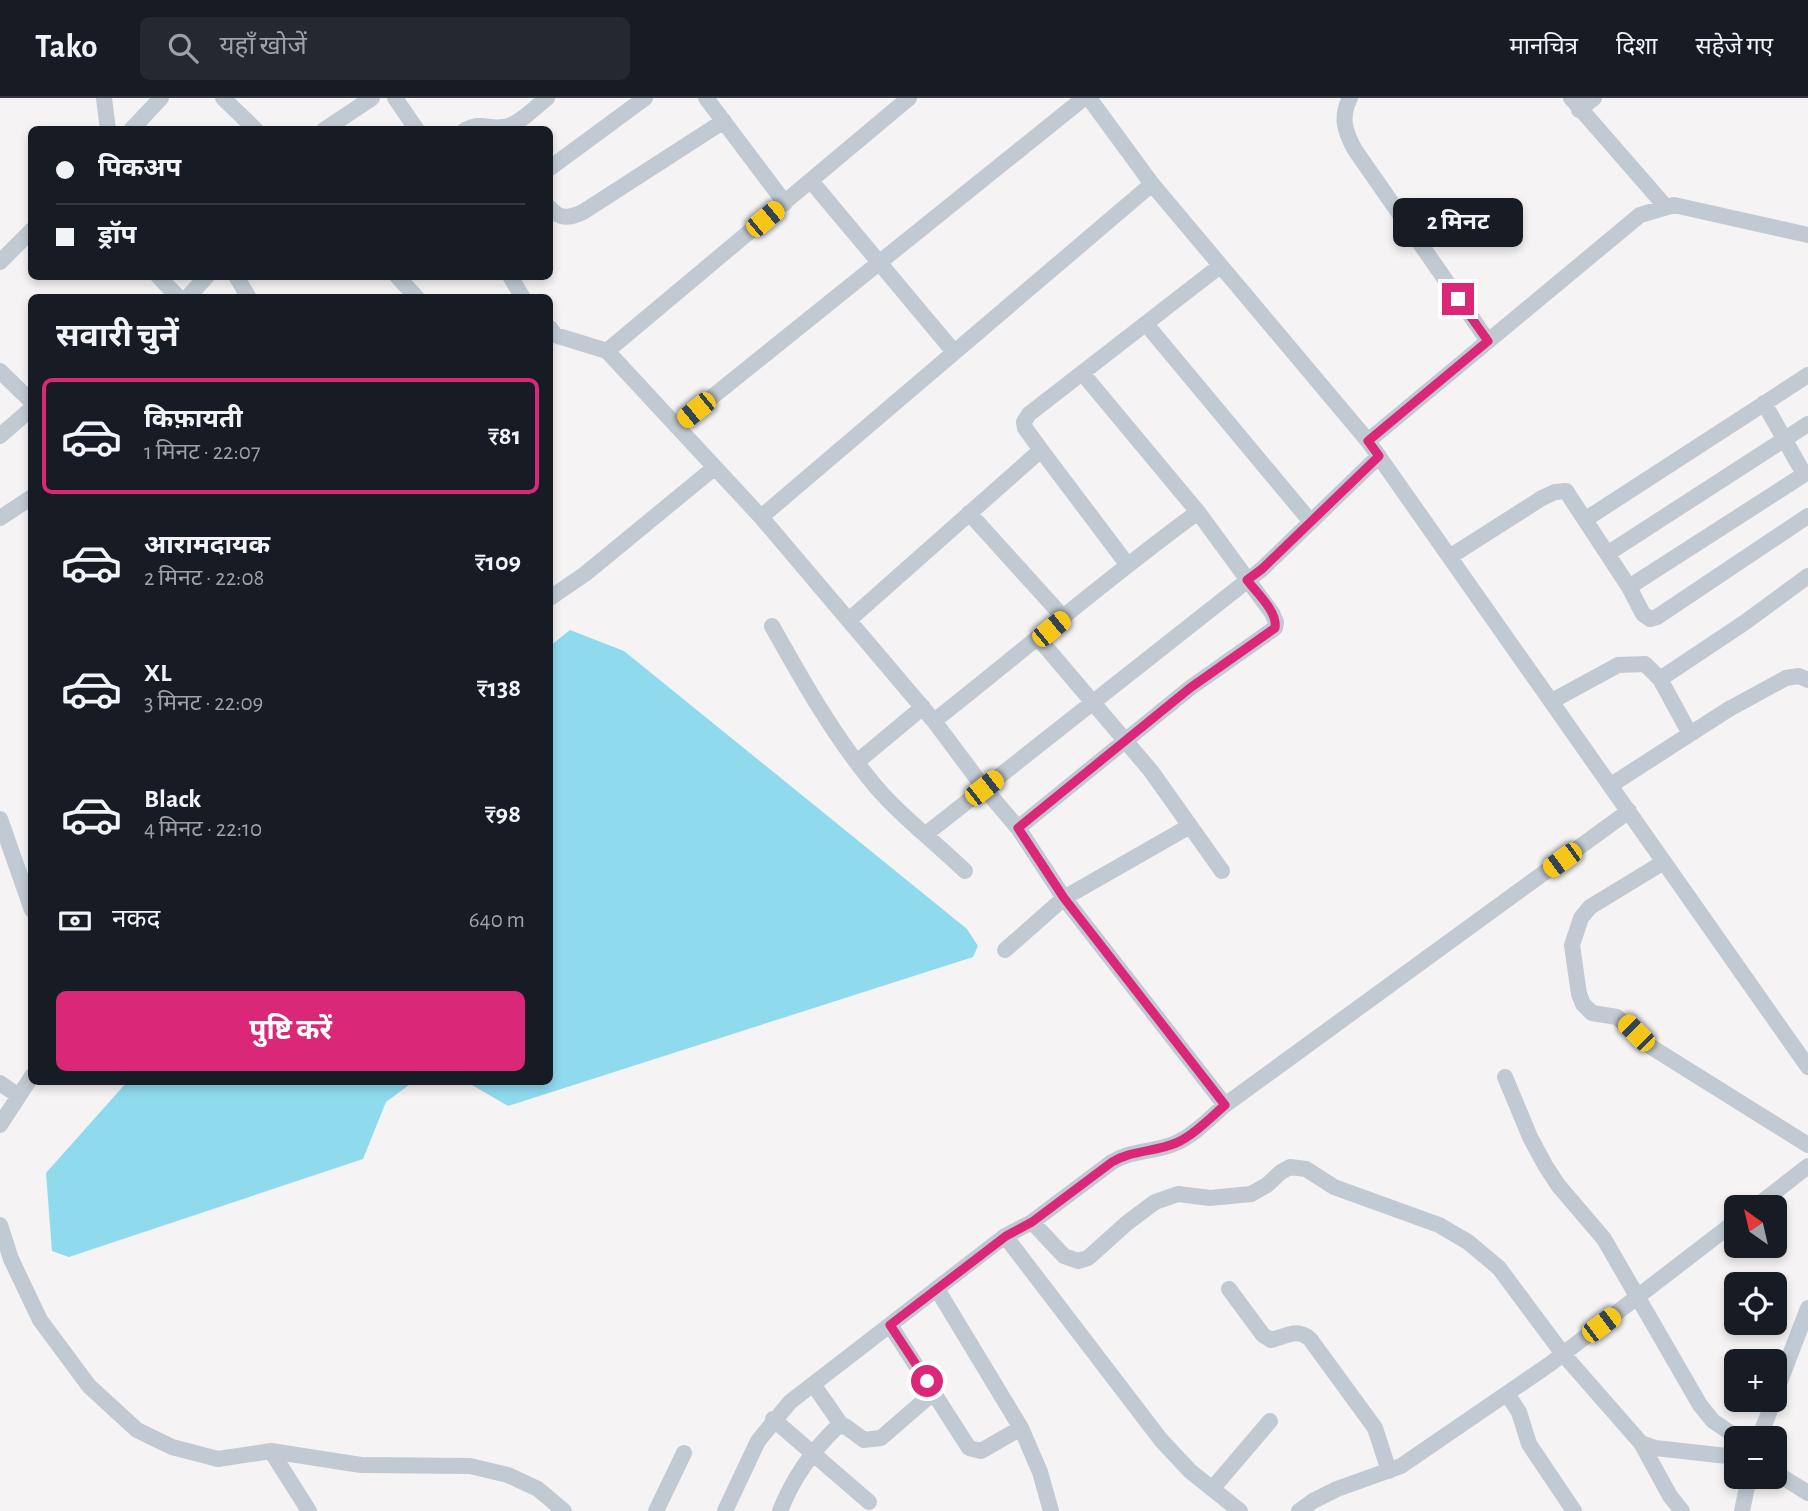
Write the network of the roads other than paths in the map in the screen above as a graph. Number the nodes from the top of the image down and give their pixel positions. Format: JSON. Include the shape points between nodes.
{"nodes":[{"id":1,"x":104,"y":98,"type":"edge"},
{"id":2,"x":161,"y":98,"type":"edge"},
{"id":3,"x":372,"y":98,"type":"edge"},
{"id":4,"x":395,"y":98,"type":"edge"},
{"id":5,"x":547,"y":98,"type":"edge"},
{"id":6,"x":645,"y":98,"type":"edge"},
{"id":7,"x":1086,"y":98,"type":"edge"},
{"id":8,"x":1350,"y":98,"type":"edge"},
{"id":9,"x":1594,"y":98,"type":"edge"},
{"id":10,"x":231,"y":100,"type":"edge"},
{"id":11,"x":896,"y":101,"type":"edge"},
{"id":12,"x":1575,"y":104,"type":"edge"},
{"id":13,"x":717,"y":106,"type":"edge"},
{"id":14,"x":108,"y":126,"type":"edge"},
{"id":15,"x":135,"y":126,"type":"edge"},
{"id":16,"x":253,"y":126,"type":"edge"},
{"id":17,"x":330,"y":126,"type":"edge"},
{"id":18,"x":414,"y":126,"type":"edge"},
{"id":19,"x":508,"y":126,"type":"edge"},
{"id":20,"x":553,"y":166,"type":"edge"},
{"id":21,"x":811,"y":181,"type":"junction"},
{"id":22,"x":1152,"y":184,"type":"junction"},
{"id":23,"x":785,"y":203,"type":"junction"},
{"id":24,"x":1665,"y":207,"type":"junction"},
{"id":25,"x":553,"y":212,"type":"edge"},
{"id":26,"x":28,"y":233,"type":"edge"},
{"id":27,"x":1808,"y":235,"type":"edge"},
{"id":28,"x":3,"y":252,"type":"edge"},
{"id":29,"x":879,"y":263,"type":"junction"},
{"id":30,"x":1220,"y":266,"type":"junction"},
{"id":31,"x":162,"y":280,"type":"edge"},
{"id":32,"x":203,"y":280,"type":"edge"},
{"id":33,"x":401,"y":280,"type":"edge"},
{"id":34,"x":175,"y":294,"type":"edge"},
{"id":35,"x":191,"y":294,"type":"edge"},
{"id":36,"x":413,"y":294,"type":"edge"},
{"id":37,"x":1146,"y":324,"type":"junction"},
{"id":38,"x":553,"y":332,"type":"edge"},
{"id":39,"x":1488,"y":341,"type":"junction"},
{"id":40,"x":607,"y":351,"type":"junction"},
{"id":41,"x":954,"y":352,"type":"junction"},
{"id":42,"x":1,"y":373,"type":"edge"},
{"id":43,"x":1083,"y":374,"type":"junction"},
{"id":44,"x":1808,"y":375,"type":"edge"},
{"id":45,"x":28,"y":398,"type":"edge"},
{"id":46,"x":1764,"y":403,"type":"junction"},
{"id":47,"x":28,"y":412,"type":"edge"},
{"id":48,"x":1808,"y":424,"type":"edge"},
{"id":49,"x":676,"y":426,"type":"junction"},
{"id":50,"x":0,"y":436,"type":"edge"},
{"id":51,"x":1784,"y":440,"type":"junction"},
{"id":52,"x":1368,"y":441,"type":"junction"},
{"id":53,"x":1041,"y":450,"type":"junction"},
{"id":54,"x":1379,"y":456,"type":"junction"},
{"id":55,"x":714,"y":468,"type":"junction"},
{"id":56,"x":1806,"y":473,"type":"edge"},
{"id":57,"x":28,"y":499,"type":"edge"},
{"id":58,"x":1198,"y":512,"type":"junction"},
{"id":59,"x":969,"y":513,"type":"junction"},
{"id":60,"x":1808,"y":516,"type":"edge"},
{"id":61,"x":761,"y":517,"type":"junction"},
{"id":62,"x":0,"y":518,"type":"edge"},
{"id":63,"x":1586,"y":519,"type":"junction"},
{"id":64,"x":1311,"y":522,"type":"junction"},
{"id":65,"x":1607,"y":554,"type":"junction"},
{"id":66,"x":1451,"y":556,"type":"junction"},
{"id":67,"x":1127,"y":564,"type":"junction"},
{"id":68,"x":1808,"y":576,"type":"edge"},
{"id":69,"x":1247,"y":580,"type":"junction"},
{"id":70,"x":1629,"y":587,"type":"junction"},
{"id":71,"x":553,"y":596,"type":"edge"},
{"id":72,"x":1064,"y":618,"type":"junction"},
{"id":73,"x":849,"y":620,"type":"junction"},
{"id":74,"x":772,"y":626,"type":"dead end"},
{"id":75,"x":1039,"y":639,"type":"junction"},
{"id":76,"x":1660,"y":680,"type":"junction"},
{"id":77,"x":1808,"y":680,"type":"edge"},
{"id":78,"x":1552,"y":701,"type":"junction"},
{"id":79,"x":1093,"y":704,"type":"junction"},
{"id":80,"x":923,"y":707,"type":"junction"},
{"id":81,"x":934,"y":721,"type":"junction"},
{"id":82,"x":1690,"y":734,"type":"junction"},
{"id":83,"x":1126,"y":740,"type":"junction"},
{"id":84,"x":857,"y":762,"type":"junction"},
{"id":85,"x":1611,"y":785,"type":"junction"},
{"id":86,"x":984,"y":788,"type":"junction"},
{"id":87,"x":1629,"y":811,"type":"junction"},
{"id":88,"x":0,"y":819,"type":"edge"},
{"id":89,"x":1190,"y":825,"type":"junction"},
{"id":90,"x":1018,"y":828,"type":"junction"},
{"id":91,"x":926,"y":834,"type":"junction"},
{"id":92,"x":1664,"y":862,"type":"junction"},
{"id":93,"x":965,"y":871,"type":"dead end"},
{"id":94,"x":1222,"y":871,"type":"dead end"},
{"id":95,"x":1064,"y":898,"type":"junction"},
{"id":96,"x":28,"y":899,"type":"edge"},
{"id":97,"x":1004,"y":950,"type":"dead end"},
{"id":98,"x":1808,"y":1067,"type":"edge"},
{"id":99,"x":1505,"y":1077,"type":"dead end"},
{"id":100,"x":28,"y":1082,"type":"edge"},
{"id":101,"x":0,"y":1083,"type":"edge"},
{"id":102,"x":19,"y":1096,"type":"junction"},
{"id":103,"x":1225,"y":1105,"type":"junction"},
{"id":104,"x":0,"y":1125,"type":"edge"},
{"id":105,"x":1808,"y":1144,"type":"edge"},
{"id":106,"x":1808,"y":1166,"type":"edge"},
{"id":107,"x":1771,"y":1195,"type":"edge"},
{"id":108,"x":1032,"y":1222,"type":"junction"},
{"id":109,"x":0,"y":1225,"type":"edge"},
{"id":110,"x":1724,"y":1230,"type":"edge"},
{"id":111,"x":1006,"y":1236,"type":"junction"},
{"id":112,"x":937,"y":1289,"type":"junction"},
{"id":113,"x":1229,"y":1289,"type":"dead end"},
{"id":114,"x":1639,"y":1296,"type":"junction"},
{"id":115,"x":1808,"y":1308,"type":"edge"},
{"id":116,"x":890,"y":1325,"type":"junction"},
{"id":117,"x":1801,"y":1347,"type":"edge"},
{"id":118,"x":1563,"y":1354,"type":"junction"},
{"id":119,"x":1787,"y":1374,"type":"edge"},
{"id":120,"x":813,"y":1384,"type":"junction"},
{"id":121,"x":934,"y":1392,"type":"junction"},
{"id":122,"x":1507,"y":1394,"type":"junction"},
{"id":123,"x":773,"y":1419,"type":"junction"},
{"id":124,"x":1270,"y":1421,"type":"dead end"},
{"id":125,"x":842,"y":1426,"type":"junction"},
{"id":126,"x":1021,"y":1428,"type":"junction"},
{"id":127,"x":1724,"y":1428,"type":"edge"},
{"id":128,"x":1641,"y":1443,"type":"junction"},
{"id":129,"x":271,"y":1451,"type":"junction"},
{"id":130,"x":684,"y":1453,"type":"dead end"},
{"id":131,"x":813,"y":1454,"type":"junction"},
{"id":132,"x":1724,"y":1456,"type":"edge"},
{"id":133,"x":1389,"y":1471,"type":"junction"},
{"id":134,"x":1787,"y":1480,"type":"edge"},
{"id":135,"x":1212,"y":1489,"type":"junction"},
{"id":136,"x":1747,"y":1489,"type":"edge"},
{"id":137,"x":1808,"y":1493,"type":"edge"},
{"id":138,"x":869,"y":1502,"type":"dead end"},
{"id":139,"x":309,"y":1511,"type":"edge"},
{"id":140,"x":564,"y":1511,"type":"edge"},
{"id":141,"x":656,"y":1511,"type":"edge"},
{"id":142,"x":724,"y":1511,"type":"edge"},
{"id":143,"x":780,"y":1511,"type":"edge"},
{"id":144,"x":1051,"y":1511,"type":"edge"},
{"id":145,"x":1240,"y":1511,"type":"edge"},
{"id":146,"x":1299,"y":1511,"type":"edge"},
{"id":147,"x":1574,"y":1511,"type":"edge"},
{"id":148,"x":1682,"y":1511,"type":"edge"},
{"id":149,"x":1742,"y":1511,"type":"edge"}],
"edges":[{"from":1,"to":14,"type":"street"},
{"from":2,"to":15,"type":"street"},
{"from":3,"to":17,"type":"street"},
{"from":4,"to":18,"type":"street"},
{"from":5,"to":19,"type":"street"},
{"from":6,"to":20,"type":"street"},
{"from":7,"to":22,"type":"street"},
{"from":7,"to":29,"type":"street"},
{"from":8,"to":39,"type":"street","via":[[1344,121],[1355,150]]},
{"from":9,"to":12,"type":"street"},
{"from":10,"to":16,"type":"street"},
{"from":11,"to":21,"type":"street"},
{"from":12,"to":24,"type":"street"},
{"from":13,"to":23,"type":"street"},
{"from":13,"to":25,"type":"street","via":[[583,212],[572,217]]},
{"from":21,"to":23,"type":"street"},
{"from":21,"to":29,"type":"street"},
{"from":22,"to":30,"type":"street"},
{"from":22,"to":41,"type":"street"},
{"from":23,"to":40,"type":"street"},
{"from":24,"to":27,"type":"street","via":[[1674,205]]},
{"from":24,"to":39,"type":"street","via":[[1640,215]]},
{"from":26,"to":28,"type":"street"},
{"from":29,"to":41,"type":"street"},
{"from":29,"to":49,"type":"street"},
{"from":30,"to":37,"type":"street"},
{"from":30,"to":52,"type":"street"},
{"from":31,"to":34,"type":"street"},
{"from":32,"to":35,"type":"street"},
{"from":33,"to":36,"type":"street"},
{"from":37,"to":43,"type":"street"},
{"from":37,"to":64,"type":"street"},
{"from":38,"to":40,"type":"street"},
{"from":39,"to":52,"type":"street"},
{"from":40,"to":49,"type":"street"},
{"from":41,"to":61,"type":"street"},
{"from":42,"to":45,"type":"street"},
{"from":43,"to":53,"type":"street","via":[[1024,422]]},
{"from":43,"to":58,"type":"street"},
{"from":44,"to":46,"type":"street"},
{"from":46,"to":51,"type":"street"},
{"from":46,"to":63,"type":"street"},
{"from":47,"to":50,"type":"street"},
{"from":48,"to":51,"type":"street"},
{"from":49,"to":55,"type":"street"},
{"from":51,"to":56,"type":"street"},
{"from":51,"to":65,"type":"street"},
{"from":52,"to":54,"type":"street"},
{"from":53,"to":59,"type":"street"},
{"from":53,"to":67,"type":"street"},
{"from":54,"to":64,"type":"street"},
{"from":54,"to":66,"type":"street"},
{"from":55,"to":61,"type":"street"},
{"from":55,"to":71,"type":"street"},
{"from":56,"to":70,"type":"street"},
{"from":57,"to":62,"type":"street"},
{"from":58,"to":67,"type":"street"},
{"from":58,"to":69,"type":"street"},
{"from":59,"to":72,"type":"street"},
{"from":59,"to":73,"type":"street"},
{"from":60,"to":70,"type":"street","via":[[1657,617],[1643,614]]},
{"from":61,"to":73,"type":"street"},
{"from":63,"to":65,"type":"street"},
{"from":63,"to":66,"type":"street","via":[[1566,491],[1555,492]]},
{"from":64,"to":69,"type":"street"},
{"from":65,"to":70,"type":"street"},
{"from":66,"to":78,"type":"street"},
{"from":67,"to":72,"type":"street"},
{"from":68,"to":76,"type":"street"},
{"from":69,"to":79,"type":"street"},
{"from":69,"to":83,"type":"street","via":[[1272,613],[1275,628]]},
{"from":72,"to":75,"type":"street"},
{"from":73,"to":80,"type":"street"},
{"from":74,"to":84,"type":"street"},
{"from":75,"to":79,"type":"street"},
{"from":75,"to":81,"type":"street"},
{"from":76,"to":78,"type":"street","via":[[1645,664],[1618,665]]},
{"from":76,"to":82,"type":"street"},
{"from":77,"to":82,"type":"street","via":[[1786,678]]},
{"from":78,"to":85,"type":"street"},
{"from":79,"to":83,"type":"street"},
{"from":79,"to":86,"type":"street"},
{"from":80,"to":81,"type":"street"},
{"from":80,"to":84,"type":"street"},
{"from":81,"to":86,"type":"street"},
{"from":82,"to":85,"type":"street"},
{"from":83,"to":89,"type":"street"},
{"from":83,"to":90,"type":"street"},
{"from":84,"to":91,"type":"street"},
{"from":85,"to":87,"type":"street"},
{"from":86,"to":90,"type":"street"},
{"from":86,"to":91,"type":"street"},
{"from":87,"to":92,"type":"street"},
{"from":87,"to":103,"type":"street"},
{"from":88,"to":96,"type":"street"},
{"from":89,"to":94,"type":"street"},
{"from":89,"to":95,"type":"street"},
{"from":90,"to":95,"type":"street"},
{"from":91,"to":93,"type":"street"},
{"from":92,"to":98,"type":"street"},
{"from":92,"to":105,"type":"street","via":[[1590,907],[1581,918],[1572,945],[1583,1004],[1592,1013],[1617,1017],[1648,1045]]},
{"from":95,"to":97,"type":"street"},
{"from":95,"to":103,"type":"street"},
{"from":99,"to":114,"type":"street","via":[[1545,1165],[1604,1239]]},
{"from":100,"to":102,"type":"street"},
{"from":101,"to":102,"type":"street"},
{"from":102,"to":104,"type":"street"},
{"from":103,"to":108,"type":"street","via":[[1176,1143],[1123,1155]]},
{"from":106,"to":107,"type":"street"},
{"from":108,"to":111,"type":"street"},
{"from":108,"to":118,"type":"street","via":[[1064,1256],[1079,1261],[1155,1202],[1178,1194],[1210,1198],[1251,1194],[1281,1172],[1298,1166],[1334,1186],[1439,1225],[1468,1242],[1499,1268]]},
{"from":109,"to":129,"type":"street","via":[[40,1320],[89,1386],[137,1430],[172,1447],[218,1459]]},
{"from":110,"to":114,"type":"street"},
{"from":111,"to":112,"type":"street"},
{"from":111,"to":135,"type":"street","via":[[1146,1421]]},
{"from":112,"to":116,"type":"street"},
{"from":112,"to":126,"type":"street"},
{"from":113,"to":133,"type":"street","via":[[1262,1335],[1271,1340],[1294,1332],[1310,1339],[1375,1428]]},
{"from":114,"to":118,"type":"street"},
{"from":114,"to":127,"type":"street","via":[[1700,1405]]},
{"from":115,"to":117,"type":"street"},
{"from":116,"to":120,"type":"street"},
{"from":116,"to":121,"type":"street"},
{"from":117,"to":119,"type":"street"},
{"from":118,"to":122,"type":"street"},
{"from":118,"to":128,"type":"street"},
{"from":120,"to":123,"type":"street"},
{"from":120,"to":125,"type":"street"},
{"from":121,"to":125,"type":"street","via":[[881,1438],[864,1440]]},
{"from":121,"to":126,"type":"street","via":[[975,1451]]},
{"from":122,"to":133,"type":"street"},
{"from":122,"to":147,"type":"street","via":[[1519,1412],[1529,1444]]},
{"from":123,"to":131,"type":"street"},
{"from":123,"to":142,"type":"street"},
{"from":124,"to":135,"type":"street"},
{"from":125,"to":131,"type":"street"},
{"from":126,"to":144,"type":"street"},
{"from":128,"to":132,"type":"street"},
{"from":128,"to":148,"type":"street"},
{"from":129,"to":139,"type":"street"},
{"from":129,"to":140,"type":"street","via":[[361,1465],[470,1465],[538,1489]]},
{"from":130,"to":141,"type":"street"},
{"from":131,"to":138,"type":"street"},
{"from":131,"to":143,"type":"street","via":[[792,1482]]},
{"from":133,"to":146,"type":"street","via":[[1336,1489]]},
{"from":134,"to":137,"type":"street"},
{"from":135,"to":145,"type":"street"},
{"from":136,"to":149,"type":"street"}]}
